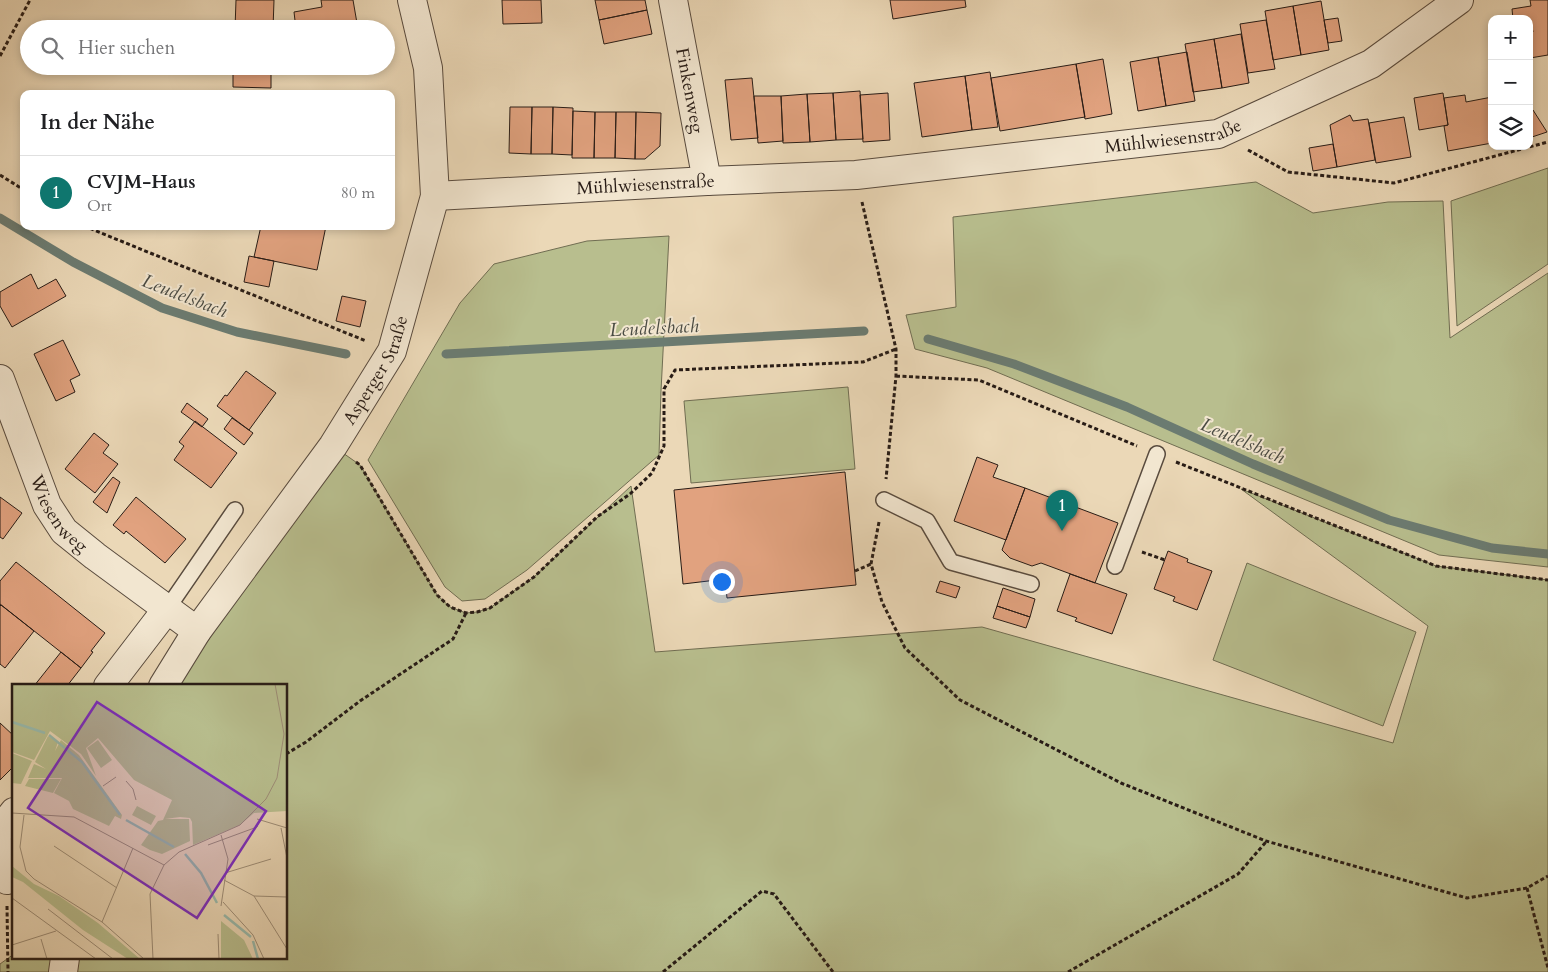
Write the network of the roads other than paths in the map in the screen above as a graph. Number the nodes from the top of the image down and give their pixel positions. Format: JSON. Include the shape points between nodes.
{"nodes":[{"id":1,"x":412,"y":0,"type":"edge"},
{"id":2,"x":673,"y":0,"type":"edge"},
{"id":3,"x":1459,"y":0,"type":"edge"},
{"id":4,"x":708,"y":181,"type":"junction"},
{"id":5,"x":436,"y":196,"type":"junction"},
{"id":6,"x":3,"y":398,"type":"edge"},
{"id":7,"x":1158,"y":454,"type":"road end"},
{"id":8,"x":884,"y":500,"type":"road end"},
{"id":9,"x":236,"y":510,"type":"dead end"},
{"id":10,"x":1115,"y":566,"type":"dead end"},
{"id":11,"x":1031,"y":584,"type":"dead end"},
{"id":12,"x":167,"y":609,"type":"junction"},
{"id":13,"x":197,"y":631,"type":"junction"},
{"id":14,"x":110,"y":684,"type":"edge"},
{"id":15,"x":164,"y":684,"type":"edge"},
{"id":16,"x":12,"y":815,"type":"edge"},
{"id":17,"x":0,"y":830,"type":"edge"},
{"id":18,"x":0,"y":848,"type":"edge"},
{"id":19,"x":7,"y":881,"type":"edge"}],
"edges":[{"from":1,"to":5,"type":"street","name":"Asperger Straße","via":[[428,68]]},
{"from":2,"to":4,"type":"street","name":"Finkenweg"},
{"from":3,"to":4,"type":"street","name":"Mühlwiesenstraße","via":[[1371,64],[1218,134],[856,175]]},
{"from":4,"to":5,"type":"street","name":"Mühlwiesenstraße"},
{"from":5,"to":13,"type":"street","name":"Asperger Straße","via":[[392,351],[333,446]]},
{"from":6,"to":12,"type":"street","name":"Wiesenweg","via":[[47,505],[64,531]]},
{"from":7,"to":10,"type":"lane"},
{"from":8,"to":11,"type":"lane","via":[[927,521],[952,562]]},
{"from":9,"to":12,"type":"lane"},
{"from":12,"to":13,"type":"street","name":"Wiesenweg"},
{"from":12,"to":14,"type":"street"},
{"from":13,"to":15,"type":"street","name":"Asperger Straße"},
{"from":16,"to":17,"type":"street"},
{"from":18,"to":19,"type":"street"}]}
